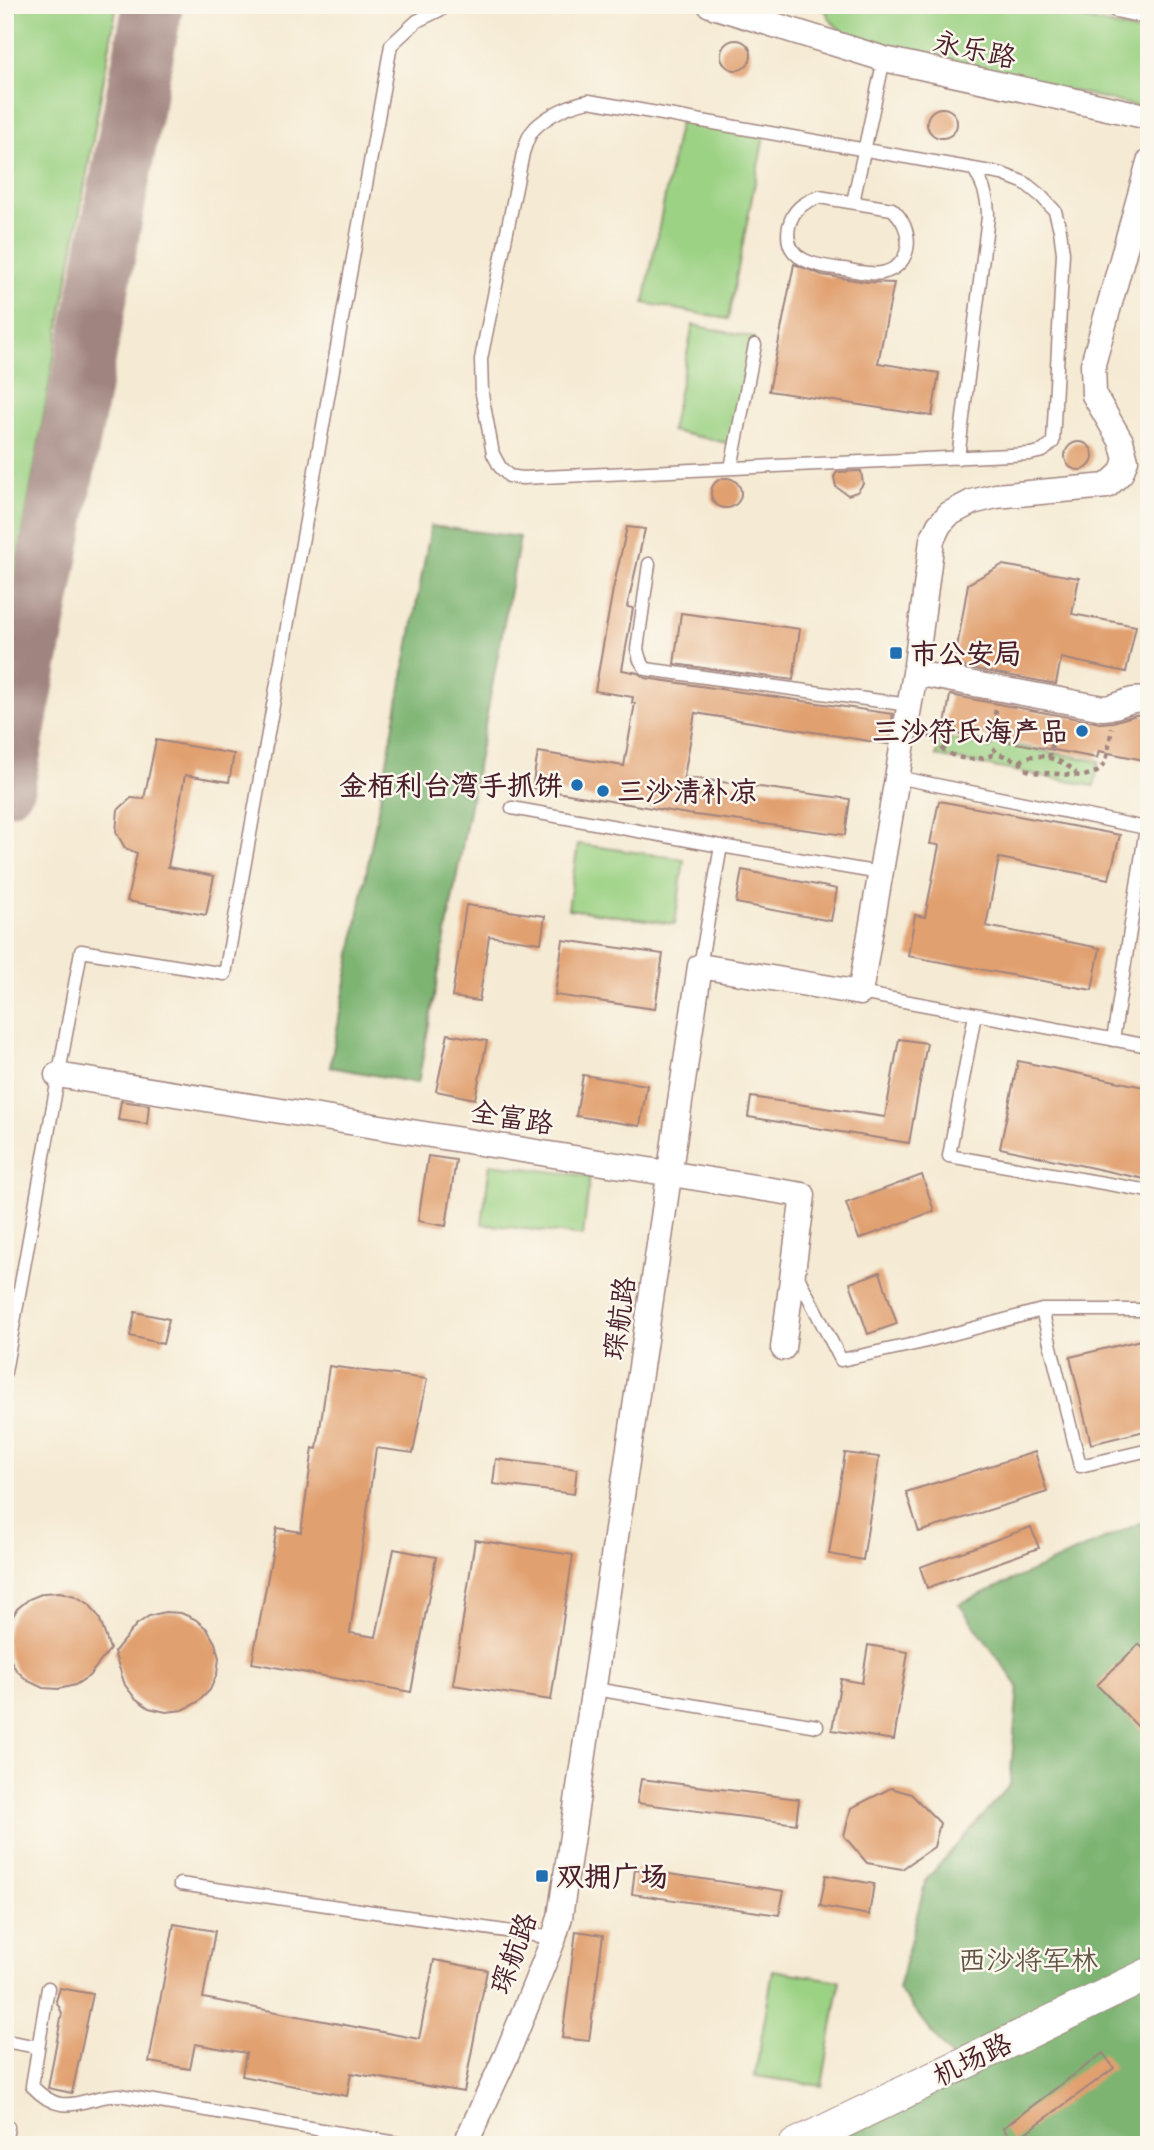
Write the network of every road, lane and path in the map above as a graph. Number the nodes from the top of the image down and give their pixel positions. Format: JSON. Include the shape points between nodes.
{"nodes":[{"id":1,"x":450,"y":5,"type":"edge"},
{"id":2,"x":710,"y":5,"type":"edge"},
{"id":3,"x":1117,"y":5,"type":"edge"},
{"id":4,"x":1149,"y":12,"type":"edge"},
{"id":5,"x":884,"y":59,"type":"junction"},
{"id":6,"x":1149,"y":117,"type":"edge"},
{"id":7,"x":864,"y":149,"type":"junction"},
{"id":8,"x":1149,"y":162,"type":"edge"},
{"id":9,"x":974,"y":169,"type":"junction"},
{"id":10,"x":853,"y":202,"type":"junction"},
{"id":11,"x":755,"y":345,"type":"dead end"},
{"id":12,"x":958,"y":458,"type":"junction"},
{"id":13,"x":730,"y":468,"type":"junction"},
{"id":14,"x":649,"y":564,"type":"dead end"},
{"id":15,"x":915,"y":673,"type":"junction"},
{"id":16,"x":1000,"y":689,"type":"junction"},
{"id":17,"x":1149,"y":700,"type":"edge"},
{"id":18,"x":1061,"y":701,"type":"junction"},
{"id":19,"x":1115,"y":707,"type":"junction"},
{"id":20,"x":907,"y":717,"type":"junction"},
{"id":21,"x":997,"y":753,"type":"junction"},
{"id":22,"x":1049,"y":758,"type":"junction"},
{"id":23,"x":1020,"y":762,"type":"junction"},
{"id":24,"x":1077,"y":774,"type":"junction"},
{"id":25,"x":897,"y":777,"type":"junction"},
{"id":26,"x":512,"y":808,"type":"dead end"},
{"id":27,"x":721,"y":846,"type":"junction"},
{"id":28,"x":880,"y":873,"type":"junction"},
{"id":29,"x":700,"y":966,"type":"junction"},
{"id":30,"x":860,"y":993,"type":"junction"},
{"id":31,"x":975,"y":1014,"type":"junction"},
{"id":32,"x":1113,"y":1040,"type":"junction"},
{"id":33,"x":1149,"y":1046,"type":"edge"},
{"id":34,"x":57,"y":1075,"type":"junction"},
{"id":35,"x":670,"y":1172,"type":"junction"},
{"id":36,"x":1149,"y":1191,"type":"edge"},
{"id":37,"x":793,"y":1267,"type":"junction"},
{"id":38,"x":1042,"y":1310,"type":"junction"},
{"id":39,"x":1149,"y":1310,"type":"edge"},
{"id":40,"x":783,"y":1348,"type":"dead end"},
{"id":41,"x":5,"y":1372,"type":"edge"},
{"id":42,"x":1149,"y":1450,"type":"edge"},
{"id":43,"x":595,"y":1689,"type":"junction"},
{"id":44,"x":817,"y":1726,"type":"dead end"},
{"id":45,"x":180,"y":1884,"type":"dead end"},
{"id":46,"x":554,"y":1938,"type":"junction"},
{"id":47,"x":1149,"y":1974,"type":"edge"},
{"id":48,"x":48,"y":1988,"type":"dead end"},
{"id":49,"x":5,"y":2041,"type":"edge"},
{"id":50,"x":38,"y":2047,"type":"junction"},
{"id":51,"x":5,"y":2126,"type":"edge"},
{"id":52,"x":5,"y":2143,"type":"edge"},
{"id":53,"x":409,"y":2145,"type":"edge"},
{"id":54,"x":468,"y":2145,"type":"edge"},
{"id":55,"x":794,"y":2145,"type":"edge"}],
"edges":[{"from":1,"to":34,"type":"lane","via":[[417,20],[391,45],[225,974],[80,951]]},
{"from":2,"to":5,"type":"street","name":"永乐路"},
{"from":3,"to":4,"type":"street"},
{"from":5,"to":6,"type":"street","name":"永乐路"},
{"from":5,"to":7,"type":"lane"},
{"from":7,"to":9,"type":"lane"},
{"from":7,"to":10,"type":"lane"},
{"from":7,"to":13,"type":"lane","via":[[589,101],[574,104],[536,126],[528,136],[481,359],[482,394],[493,454],[500,467],[509,476],[523,478]]},
{"from":8,"to":15,"type":"street","via":[[1093,364],[1094,395],[1121,441],[1126,460],[1121,473],[1107,486],[996,496],[949,514],[932,540]]},
{"from":9,"to":12,"type":"lane","via":[[984,186],[988,217]]},
{"from":9,"to":12,"type":"lane","via":[[1025,183],[1055,211],[1063,253],[1053,442],[1030,454]]},
{"from":10,"to":10,"type":"lane","via":[[819,197],[799,207],[792,217],[789,239],[800,258],[810,264],[872,274],[884,272],[902,259],[908,237],[901,216],[892,209]]},
{"from":11,"to":13,"type":"lane"},
{"from":12,"to":13,"type":"lane"},
{"from":14,"to":20,"type":"lane","via":[[637,649],[646,668]]},
{"from":15,"to":16,"type":"street"},
{"from":15,"to":20,"type":"street"},
{"from":16,"to":18,"type":"street"},
{"from":16,"to":21,"type":"path","via":[[989,743]]},
{"from":17,"to":19,"type":"street","via":[[1125,700]]},
{"from":18,"to":19,"type":"street"},
{"from":18,"to":22,"type":"path"},
{"from":19,"to":24,"type":"path","via":[[1106,762],[1091,774]]},
{"from":20,"to":21,"type":"path","via":[[944,751],[960,758],[976,760]]},
{"from":20,"to":25,"type":"street"},
{"from":21,"to":23,"type":"path"},
{"from":22,"to":23,"type":"path","via":[[1025,757]]},
{"from":22,"to":24,"type":"path","via":[[1069,765]]},
{"from":23,"to":24,"type":"path","via":[[1032,772]]},
{"from":25,"to":28,"type":"street"},
{"from":25,"to":32,"type":"lane","via":[[1146,828]]},
{"from":26,"to":27,"type":"lane"},
{"from":27,"to":28,"type":"lane"},
{"from":27,"to":29,"type":"lane","name":"琛航路"},
{"from":28,"to":30,"type":"street"},
{"from":29,"to":30,"type":"street"},
{"from":29,"to":35,"type":"street","name":"琛航路"},
{"from":30,"to":31,"type":"lane"},
{"from":31,"to":32,"type":"lane"},
{"from":31,"to":36,"type":"lane","via":[[949,1156]]},
{"from":32,"to":33,"type":"lane"},
{"from":34,"to":35,"type":"street","name":"全富路"},
{"from":34,"to":41,"type":"lane"},
{"from":35,"to":37,"type":"street","name":"全富路","via":[[803,1195]]},
{"from":35,"to":43,"type":"street","name":"琛航路"},
{"from":37,"to":38,"type":"lane","via":[[841,1360]]},
{"from":37,"to":40,"type":"street","name":"全富路"},
{"from":38,"to":39,"type":"lane"},
{"from":38,"to":42,"type":"lane","via":[[1080,1466]]},
{"from":43,"to":44,"type":"lane"},
{"from":43,"to":46,"type":"street","name":"琛航路"},
{"from":45,"to":46,"type":"lane"},
{"from":46,"to":54,"type":"street","name":"琛航路"},
{"from":47,"to":55,"type":"street","name":"机场路"},
{"from":48,"to":50,"type":"lane"},
{"from":49,"to":50,"type":"lane"},
{"from":50,"to":53,"type":"lane","via":[[32,2086],[62,2106],[119,2095]]},
{"from":51,"to":52,"type":"lane"}]}
